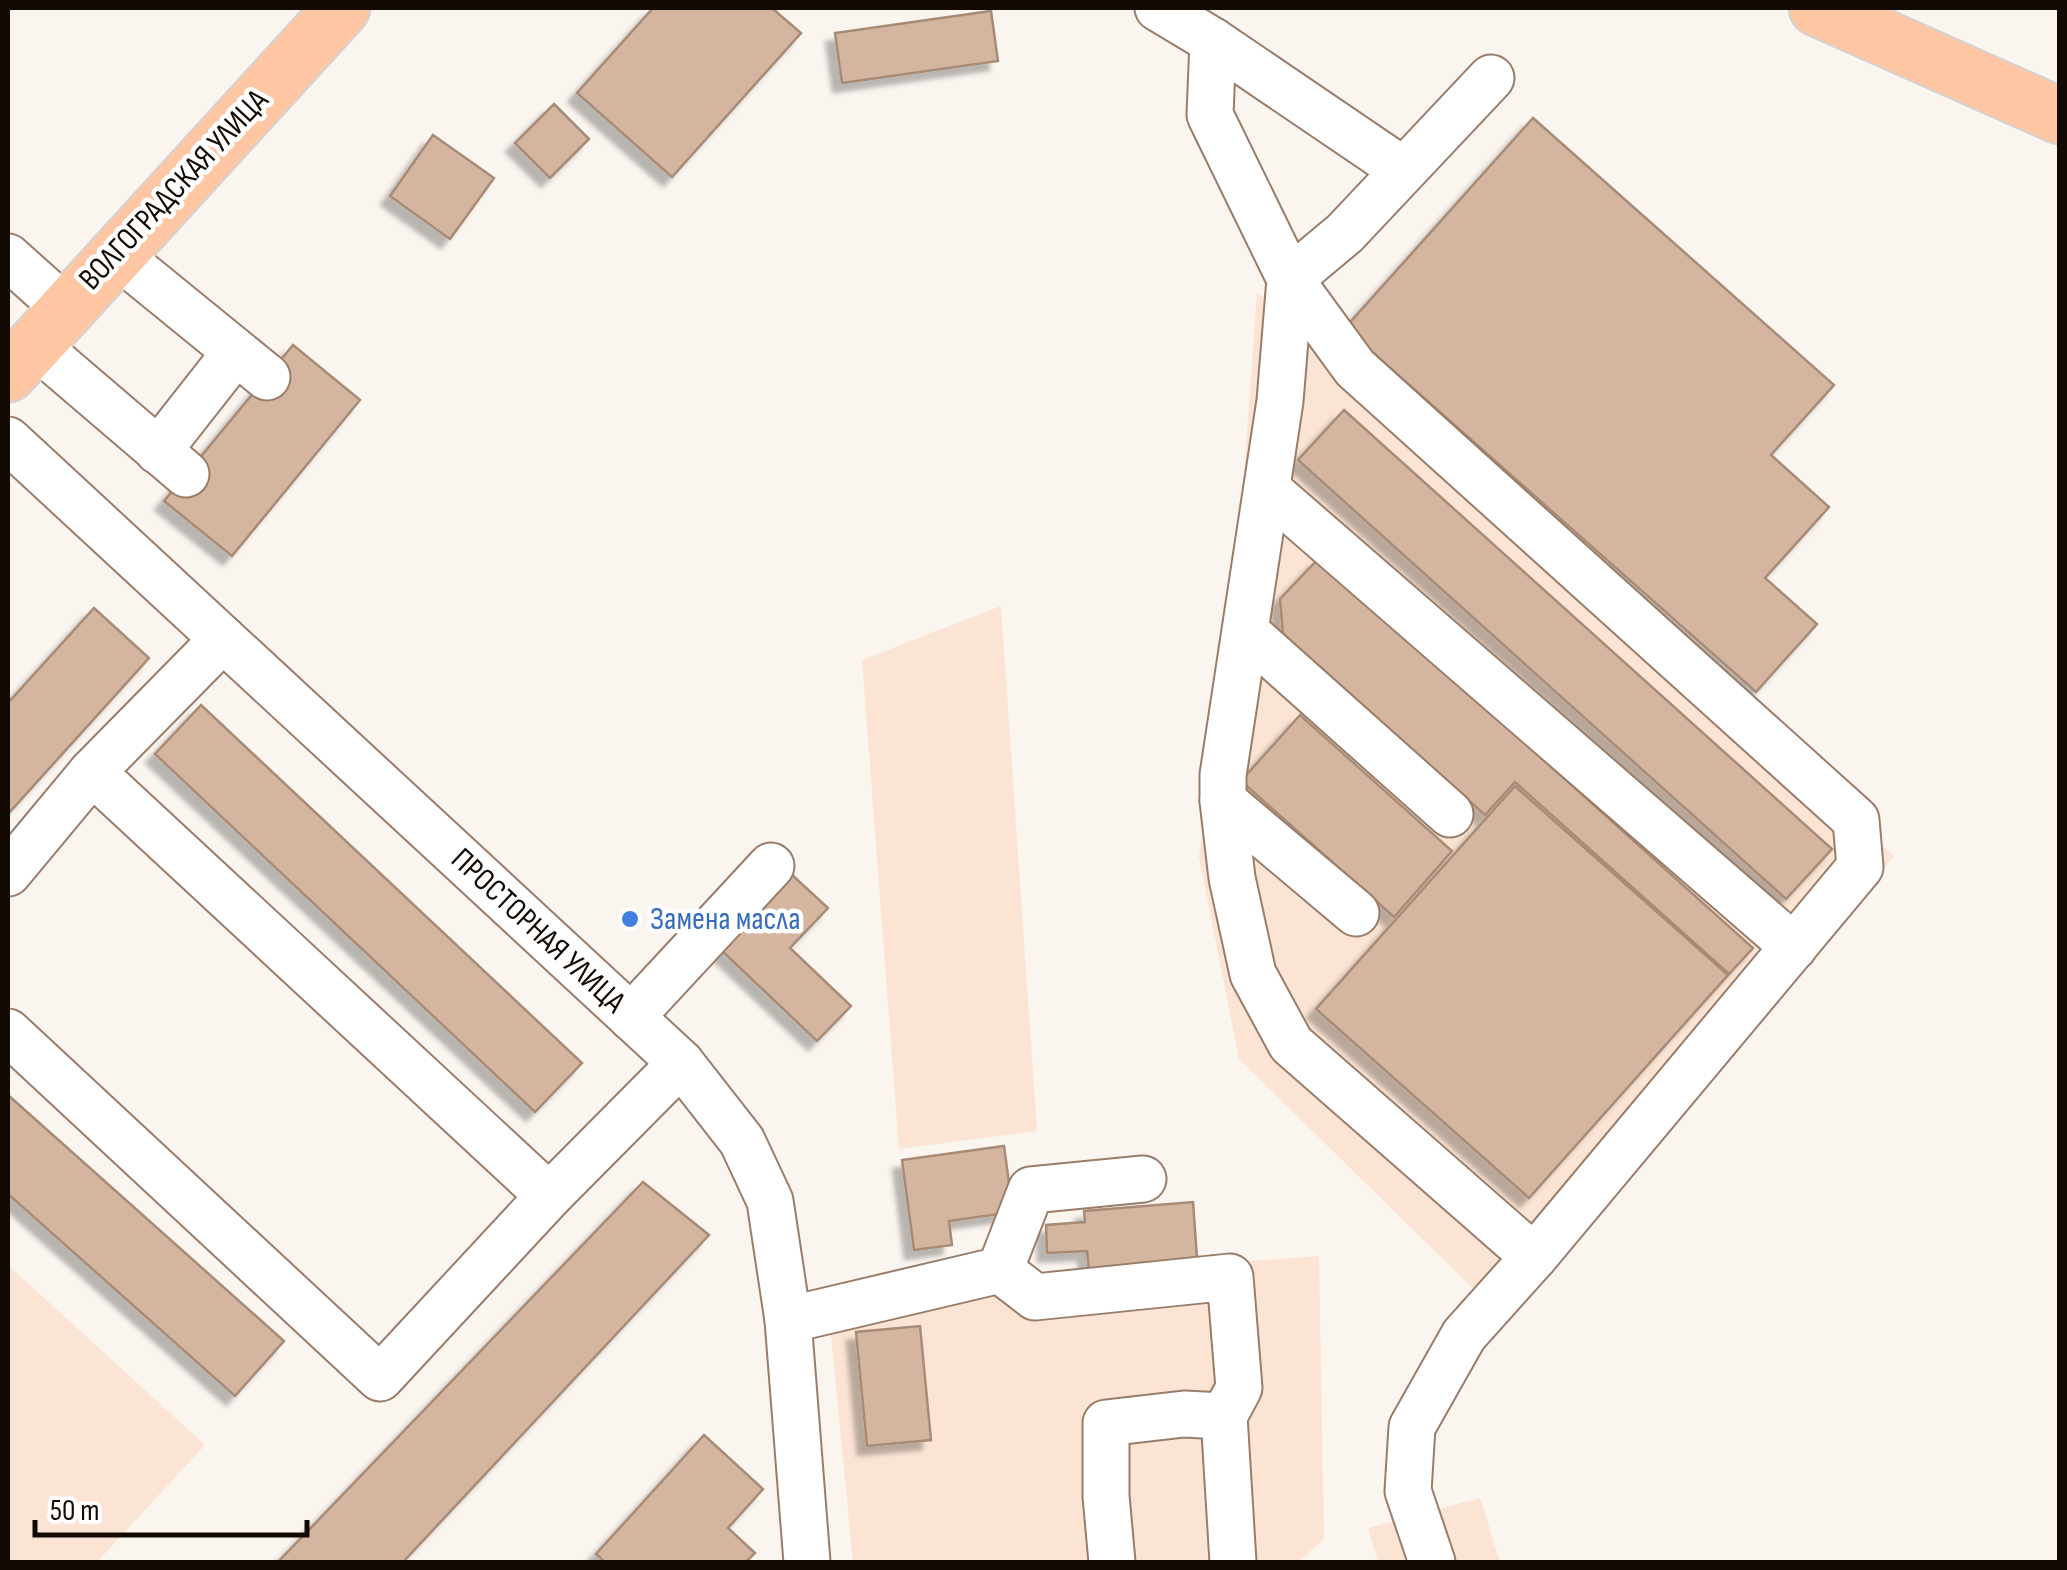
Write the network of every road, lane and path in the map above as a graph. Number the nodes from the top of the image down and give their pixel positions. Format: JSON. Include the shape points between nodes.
{"nodes":[{"id":1,"x":342,"y":8,"type":"edge"},
{"id":2,"x":1158,"y":8,"type":"edge"},
{"id":3,"x":1817,"y":8,"type":"edge"},
{"id":4,"x":1214,"y":40,"type":"junction"},
{"id":5,"x":1491,"y":78,"type":"dead end"},
{"id":6,"x":2060,"y":116,"type":"edge"},
{"id":7,"x":1403,"y":170,"type":"junction"},
{"id":8,"x":116,"y":254,"type":"junction"},
{"id":9,"x":8,"y":257,"type":"edge"},
{"id":10,"x":1290,"y":279,"type":"junction"},
{"id":11,"x":36,"y":342,"type":"edge"},
{"id":12,"x":8,"y":440,"type":"edge"},
{"id":13,"x":1266,"y":489,"type":"junction"},
{"id":14,"x":1246,"y":632,"type":"junction"},
{"id":15,"x":223,"y":639,"type":"junction"},
{"id":16,"x":92,"y":772,"type":"junction"},
{"id":17,"x":1223,"y":801,"type":"junction"},
{"id":18,"x":1450,"y":814,"type":"dead end"},
{"id":19,"x":771,"y":866,"type":"dead end"},
{"id":20,"x":8,"y":873,"type":"edge"},
{"id":21,"x":1356,"y":913,"type":"dead end"},
{"id":22,"x":1794,"y":947,"type":"junction"},
{"id":23,"x":631,"y":1017,"type":"junction"},
{"id":24,"x":8,"y":1032,"type":"edge"},
{"id":25,"x":680,"y":1063,"type":"junction"},
{"id":26,"x":1143,"y":1180,"type":"dead end"},
{"id":27,"x":549,"y":1196,"type":"junction"},
{"id":28,"x":1534,"y":1257,"type":"junction"},
{"id":29,"x":1000,"y":1270,"type":"junction"},
{"id":30,"x":788,"y":1320,"type":"junction"},
{"id":31,"x":1224,"y":1416,"type":"junction"},
{"id":32,"x":807,"y":1562,"type":"edge"},
{"id":33,"x":1112,"y":1562,"type":"edge"},
{"id":34,"x":1233,"y":1562,"type":"edge"},
{"id":35,"x":1432,"y":1562,"type":"edge"}],
"edges":[{"from":1,"to":8,"type":"main road","name":"ВОЛГОГРАДСКАЯ УЛИЦА"},
{"from":2,"to":4,"type":"street"},
{"from":3,"to":6,"type":"main road"},
{"from":4,"to":7,"type":"street"},
{"from":4,"to":10,"type":"street","via":[[1210,115]]},
{"from":5,"to":7,"type":"street"},
{"from":7,"to":10,"type":"street"},
{"from":8,"to":11,"type":"main road","name":"ВОЛГОГРАДСКАЯ УЛИЦА"},
{"from":8,"to":11,"type":"street","via":[[251,365],[172,462]]},
{"from":9,"to":11,"type":"street"},
{"from":10,"to":13,"type":"street"},
{"from":10,"to":22,"type":"street","via":[[1355,368],[1856,820],[1860,867]]},
{"from":12,"to":15,"type":"street","name":"ПРОСТОРНАЯ УЛИЦА"},
{"from":13,"to":14,"type":"street"},
{"from":13,"to":22,"type":"street"},
{"from":14,"to":17,"type":"street"},
{"from":14,"to":18,"type":"street"},
{"from":15,"to":16,"type":"street"},
{"from":15,"to":23,"type":"street","name":"ПРОСТОРНАЯ УЛИЦА"},
{"from":16,"to":20,"type":"street"},
{"from":16,"to":27,"type":"street"},
{"from":17,"to":21,"type":"street"},
{"from":17,"to":28,"type":"street","via":[[1254,974],[1291,1044]]},
{"from":19,"to":23,"type":"street"},
{"from":22,"to":28,"type":"street"},
{"from":23,"to":25,"type":"street","name":"ПРОСТОРНАЯ УЛИЦА"},
{"from":24,"to":27,"type":"street","via":[[380,1378]]},
{"from":25,"to":27,"type":"street"},
{"from":25,"to":30,"type":"street","name":"ПРОСТОРНАЯ УЛИЦА","via":[[742,1142],[770,1201]]},
{"from":26,"to":29,"type":"street","via":[[1031,1190]]},
{"from":28,"to":35,"type":"street","via":[[1464,1335],[1412,1427],[1408,1491]]},
{"from":29,"to":30,"type":"street"},
{"from":29,"to":31,"type":"street","via":[[1035,1296],[1230,1277],[1238,1388]]},
{"from":30,"to":32,"type":"street","name":"ПРОСТОРНАЯ УЛИЦА"},
{"from":31,"to":33,"type":"street","via":[[1106,1424]]},
{"from":31,"to":34,"type":"street"}]}
